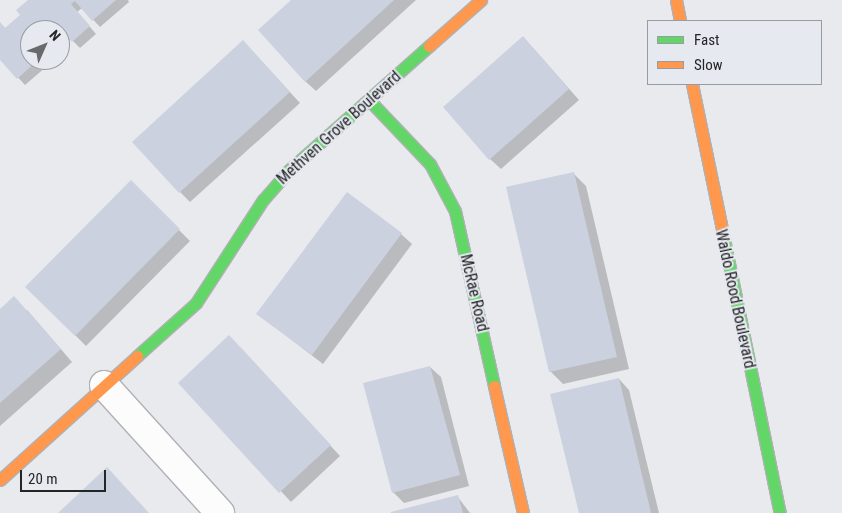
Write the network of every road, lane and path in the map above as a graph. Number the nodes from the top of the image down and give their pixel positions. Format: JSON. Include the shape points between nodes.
{"nodes":[{"id":1,"x":481,"y":0,"type":"edge"},
{"id":2,"x":676,"y":0,"type":"edge"},
{"id":3,"x":680,"y":20,"type":"edge"},
{"id":4,"x":692,"y":85,"type":"edge"},
{"id":5,"x":369,"y":100,"type":"junction"},
{"id":6,"x":104,"y":386,"type":"junction"},
{"id":7,"x":0,"y":480,"type":"edge"},
{"id":8,"x":220,"y":513,"type":"edge"},
{"id":9,"x":523,"y":513,"type":"edge"},
{"id":10,"x":780,"y":513,"type":"edge"}],
"edges":[{"from":1,"to":5,"type":"street","name":"Methven Grove Boulevard"},
{"from":2,"to":3,"type":"street"},
{"from":4,"to":10,"type":"street","name":"Waldo Rood Boulevard"},
{"from":5,"to":6,"type":"street","name":"Methven Grove Boulevard","via":[[288,171],[263,200],[196,303]]},
{"from":5,"to":9,"type":"street","name":"McRae Road","via":[[430,164],[455,211]]},
{"from":6,"to":7,"type":"street","name":"Methven Grove Boulevard"},
{"from":6,"to":8,"type":"street"}]}
